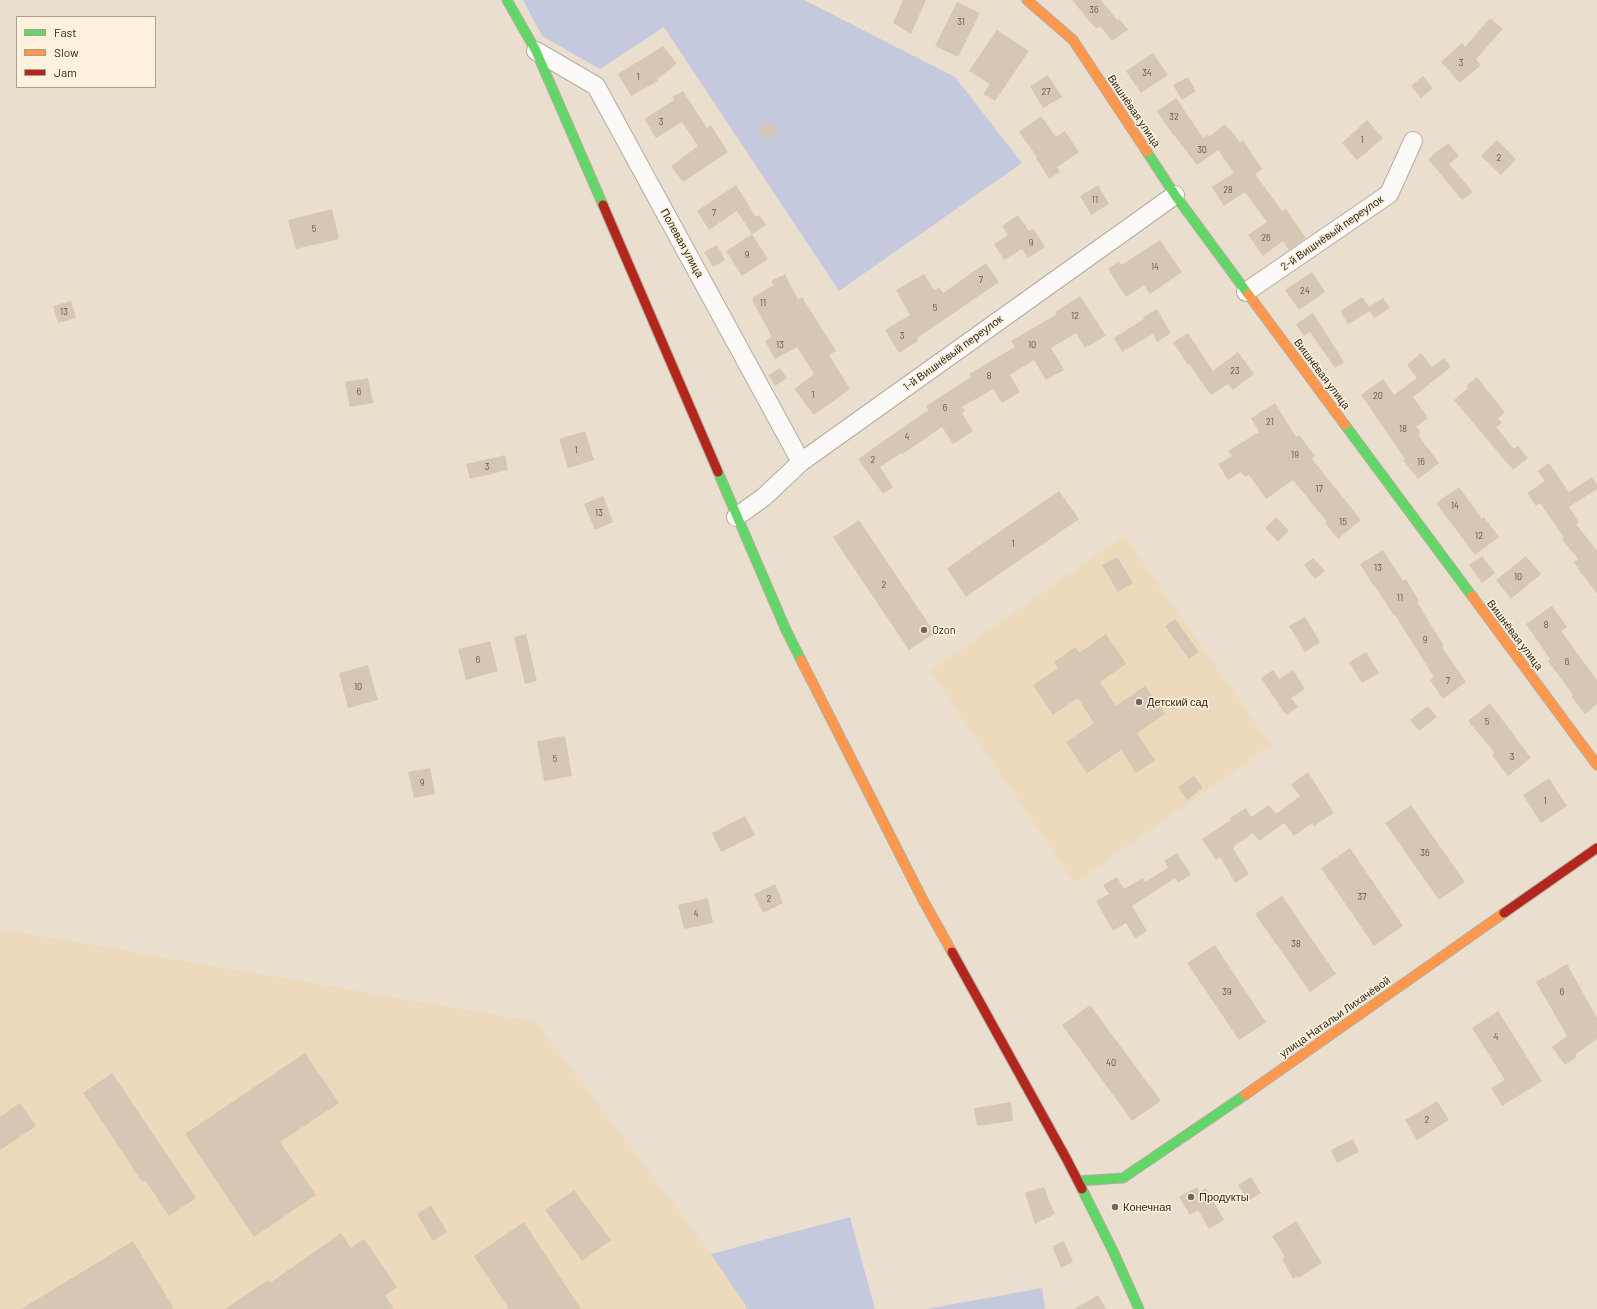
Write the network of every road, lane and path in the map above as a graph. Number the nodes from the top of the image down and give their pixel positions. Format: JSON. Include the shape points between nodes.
{"nodes":[{"id":1,"x":507,"y":0,"type":"edge"},
{"id":2,"x":1027,"y":0,"type":"edge"},
{"id":3,"x":536,"y":51,"type":"junction"},
{"id":4,"x":1413,"y":141,"type":"dead end"},
{"id":5,"x":1175,"y":195,"type":"junction"},
{"id":6,"x":1246,"y":292,"type":"junction"},
{"id":7,"x":802,"y":462,"type":"junction"},
{"id":8,"x":736,"y":517,"type":"junction"},
{"id":9,"x":1597,"y":765,"type":"edge"},
{"id":10,"x":1597,"y":848,"type":"edge"},
{"id":11,"x":1078,"y":1181,"type":"junction"},
{"id":12,"x":1140,"y":1309,"type":"edge"}],
"edges":[{"from":1,"to":3,"type":"street"},
{"from":2,"to":5,"type":"street","name":"Вишнёвая улица","via":[[1073,40]]},
{"from":3,"to":7,"type":"street","name":"Полевая улица","via":[[596,86]]},
{"from":3,"to":8,"type":"street"},
{"from":4,"to":6,"type":"street","name":"2-й Вишнёвый переулок","via":[[1389,194]]},
{"from":5,"to":6,"type":"street","name":"Вишнёвая улица"},
{"from":5,"to":7,"type":"street","name":"1-й Вишнёвый переулок"},
{"from":6,"to":9,"type":"street","name":"Вишнёвая улица"},
{"from":7,"to":8,"type":"street","name":"1-й Вишнёвый переулок","via":[[764,497]]},
{"from":8,"to":11,"type":"street","via":[[786,630],[923,900]]},
{"from":10,"to":11,"type":"street","name":"улица Натальи Лихачёвой","via":[[1123,1178]]},
{"from":11,"to":12,"type":"street"}]}
